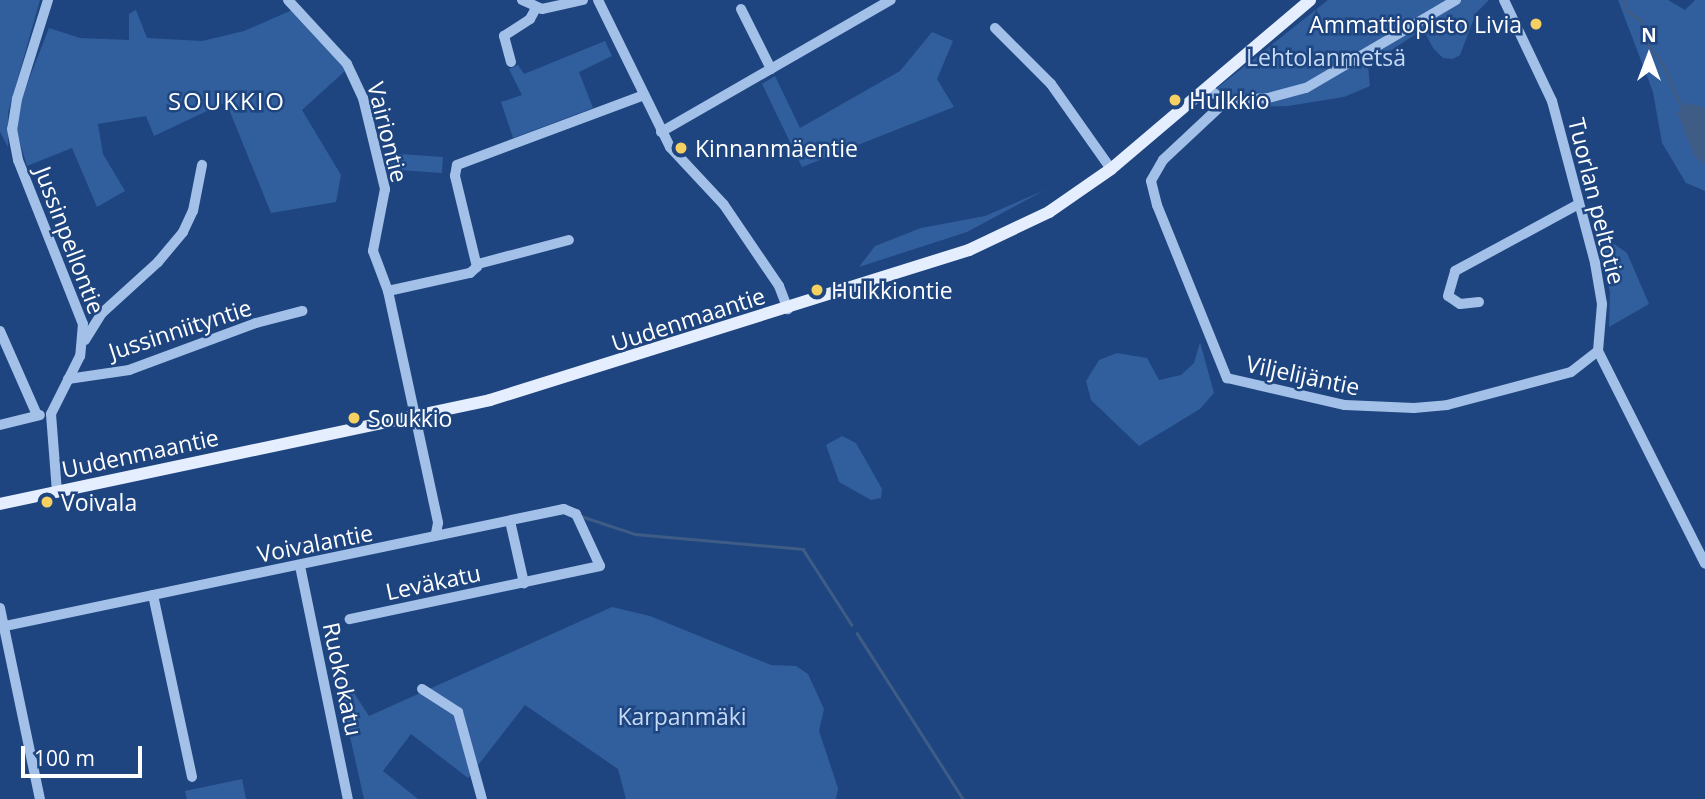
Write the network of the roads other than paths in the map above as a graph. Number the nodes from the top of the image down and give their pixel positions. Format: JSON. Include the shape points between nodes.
{"nodes":[{"id":1,"x":48,"y":0,"type":"edge"},
{"id":2,"x":288,"y":0,"type":"edge"},
{"id":3,"x":522,"y":0,"type":"edge"},
{"id":4,"x":583,"y":0,"type":"edge"},
{"id":5,"x":598,"y":0,"type":"edge"},
{"id":6,"x":891,"y":0,"type":"edge"},
{"id":7,"x":1310,"y":0,"type":"edge"},
{"id":8,"x":1456,"y":0,"type":"edge"},
{"id":9,"x":1504,"y":0,"type":"edge"},
{"id":10,"x":536,"y":8,"type":"junction"},
{"id":11,"x":741,"y":9,"type":"dead end"},
{"id":12,"x":995,"y":28,"type":"dead end"},
{"id":13,"x":510,"y":62,"type":"dead end"},
{"id":14,"x":771,"y":69,"type":"junction"},
{"id":15,"x":1206,"y":89,"type":"junction"},
{"id":16,"x":642,"y":96,"type":"junction"},
{"id":17,"x":1226,"y":101,"type":"junction"},
{"id":18,"x":661,"y":132,"type":"junction"},
{"id":19,"x":202,"y":165,"type":"dead end"},
{"id":20,"x":1111,"y":169,"type":"junction"},
{"id":21,"x":1580,"y":204,"type":"junction"},
{"id":22,"x":569,"y":240,"type":"dead end"},
{"id":23,"x":478,"y":264,"type":"junction"},
{"id":24,"x":388,"y":291,"type":"junction"},
{"id":25,"x":1479,"y":302,"type":"dead end"},
{"id":26,"x":788,"y":309,"type":"junction"},
{"id":27,"x":302,"y":311,"type":"dead end"},
{"id":28,"x":0,"y":331,"type":"edge"},
{"id":29,"x":84,"y":341,"type":"junction"},
{"id":30,"x":1598,"y":351,"type":"junction"},
{"id":31,"x":68,"y":379,"type":"junction"},
{"id":32,"x":51,"y":414,"type":"junction"},
{"id":33,"x":37,"y":415,"type":"junction"},
{"id":34,"x":415,"y":418,"type":"junction"},
{"id":35,"x":0,"y":425,"type":"edge"},
{"id":36,"x":57,"y":492,"type":"junction"},
{"id":37,"x":0,"y":504,"type":"edge"},
{"id":38,"x":510,"y":521,"type":"junction"},
{"id":39,"x":436,"y":533,"type":"junction"},
{"id":40,"x":1705,"y":564,"type":"edge"},
{"id":41,"x":300,"y":566,"type":"junction"},
{"id":42,"x":600,"y":566,"type":"joint"},
{"id":43,"x":524,"y":583,"type":"junction"},
{"id":44,"x":153,"y":596,"type":"junction"},
{"id":45,"x":0,"y":608,"type":"edge"},
{"id":46,"x":351,"y":619,"type":"dead end"},
{"id":47,"x":3,"y":627,"type":"edge"},
{"id":48,"x":422,"y":689,"type":"dead end"},
{"id":49,"x":192,"y":777,"type":"dead end"},
{"id":50,"x":40,"y":799,"type":"edge"},
{"id":51,"x":348,"y":799,"type":"edge"},
{"id":52,"x":482,"y":799,"type":"edge"}],
"edges":[{"from":1,"to":29,"type":"street","name":"Jussinpellontie","via":[[16,99],[13,139],[79,308]]},
{"from":2,"to":24,"type":"street","name":"Vairiontie","via":[[347,64],[360,89],[384,181],[383,205],[372,244]]},
{"from":3,"to":10,"type":"street"},
{"from":4,"to":10,"type":"street","via":[[557,8]]},
{"from":5,"to":16,"type":"street"},
{"from":6,"to":14,"type":"street"},
{"from":7,"to":15,"type":"main road","name":"Uudenmaantie"},
{"from":8,"to":17,"type":"street","via":[[1321,81],[1268,98]]},
{"from":9,"to":21,"type":"street","name":"Tuorlan peltotie","via":[[1552,101]]},
{"from":10,"to":13,"type":"street","via":[[530,19],[504,36]]},
{"from":11,"to":14,"type":"street"},
{"from":12,"to":20,"type":"street","via":[[1041,71]]},
{"from":14,"to":18,"type":"street"},
{"from":15,"to":17,"type":"street"},
{"from":15,"to":20,"type":"main road","name":"Uudenmaantie"},
{"from":16,"to":18,"type":"street"},
{"from":16,"to":23,"type":"street","via":[[457,165],[455,176]]},
{"from":17,"to":30,"type":"street","name":"Viljelijäntie","via":[[1163,160],[1151,181],[1166,230],[1227,378],[1345,405],[1423,407],[1571,372]]},
{"from":18,"to":26,"type":"street","via":[[724,205],[779,286]]},
{"from":19,"to":29,"type":"street","via":[[194,211],[183,232],[158,262],[102,313]]},
{"from":20,"to":26,"type":"main road","name":"Uudenmaantie","via":[[1049,212],[1004,235]]},
{"from":21,"to":25,"type":"street","via":[[1455,271],[1448,296],[1460,304]]},
{"from":21,"to":30,"type":"street","name":"Tuorlan peltotie","via":[[1600,281]]},
{"from":22,"to":23,"type":"street"},
{"from":23,"to":24,"type":"street","via":[[470,272]]},
{"from":24,"to":34,"type":"street","name":"Vairiontie"},
{"from":26,"to":34,"type":"main road","name":"Uudenmaantie","via":[[562,380]]},
{"from":27,"to":31,"type":"street","name":"Jussinniityntie","via":[[129,370]]},
{"from":28,"to":33,"type":"street"},
{"from":29,"to":31,"type":"street","name":"Jussinpellontie"},
{"from":30,"to":40,"type":"street","name":"Tuorlan peltotie"},
{"from":31,"to":32,"type":"street","name":"Jussinpellontie"},
{"from":32,"to":33,"type":"street"},
{"from":32,"to":36,"type":"street"},
{"from":33,"to":35,"type":"street"},
{"from":34,"to":36,"type":"main road","name":"Uudenmaantie"},
{"from":34,"to":39,"type":"street","name":"Vairiontie","via":[[438,523]]},
{"from":36,"to":37,"type":"main road","name":"Uudenmaantie"},
{"from":38,"to":39,"type":"street","name":"Voivalantie","via":[[450,535]]},
{"from":38,"to":42,"type":"street","name":"Voivalantie","via":[[573,511]]},
{"from":38,"to":43,"type":"street"},
{"from":39,"to":41,"type":"street","name":"Voivalantie","via":[[424,541]]},
{"from":41,"to":44,"type":"street","name":"Voivalantie"},
{"from":41,"to":51,"type":"street","name":"Ruokokatu"},
{"from":42,"to":43,"type":"street","name":"Leväkatu"},
{"from":43,"to":46,"type":"street","name":"Leväkatu"},
{"from":44,"to":47,"type":"street","name":"Voivalantie"},
{"from":44,"to":49,"type":"street"},
{"from":45,"to":47,"type":"street"},
{"from":47,"to":50,"type":"street"},
{"from":48,"to":52,"type":"street","via":[[458,712]]}]}
